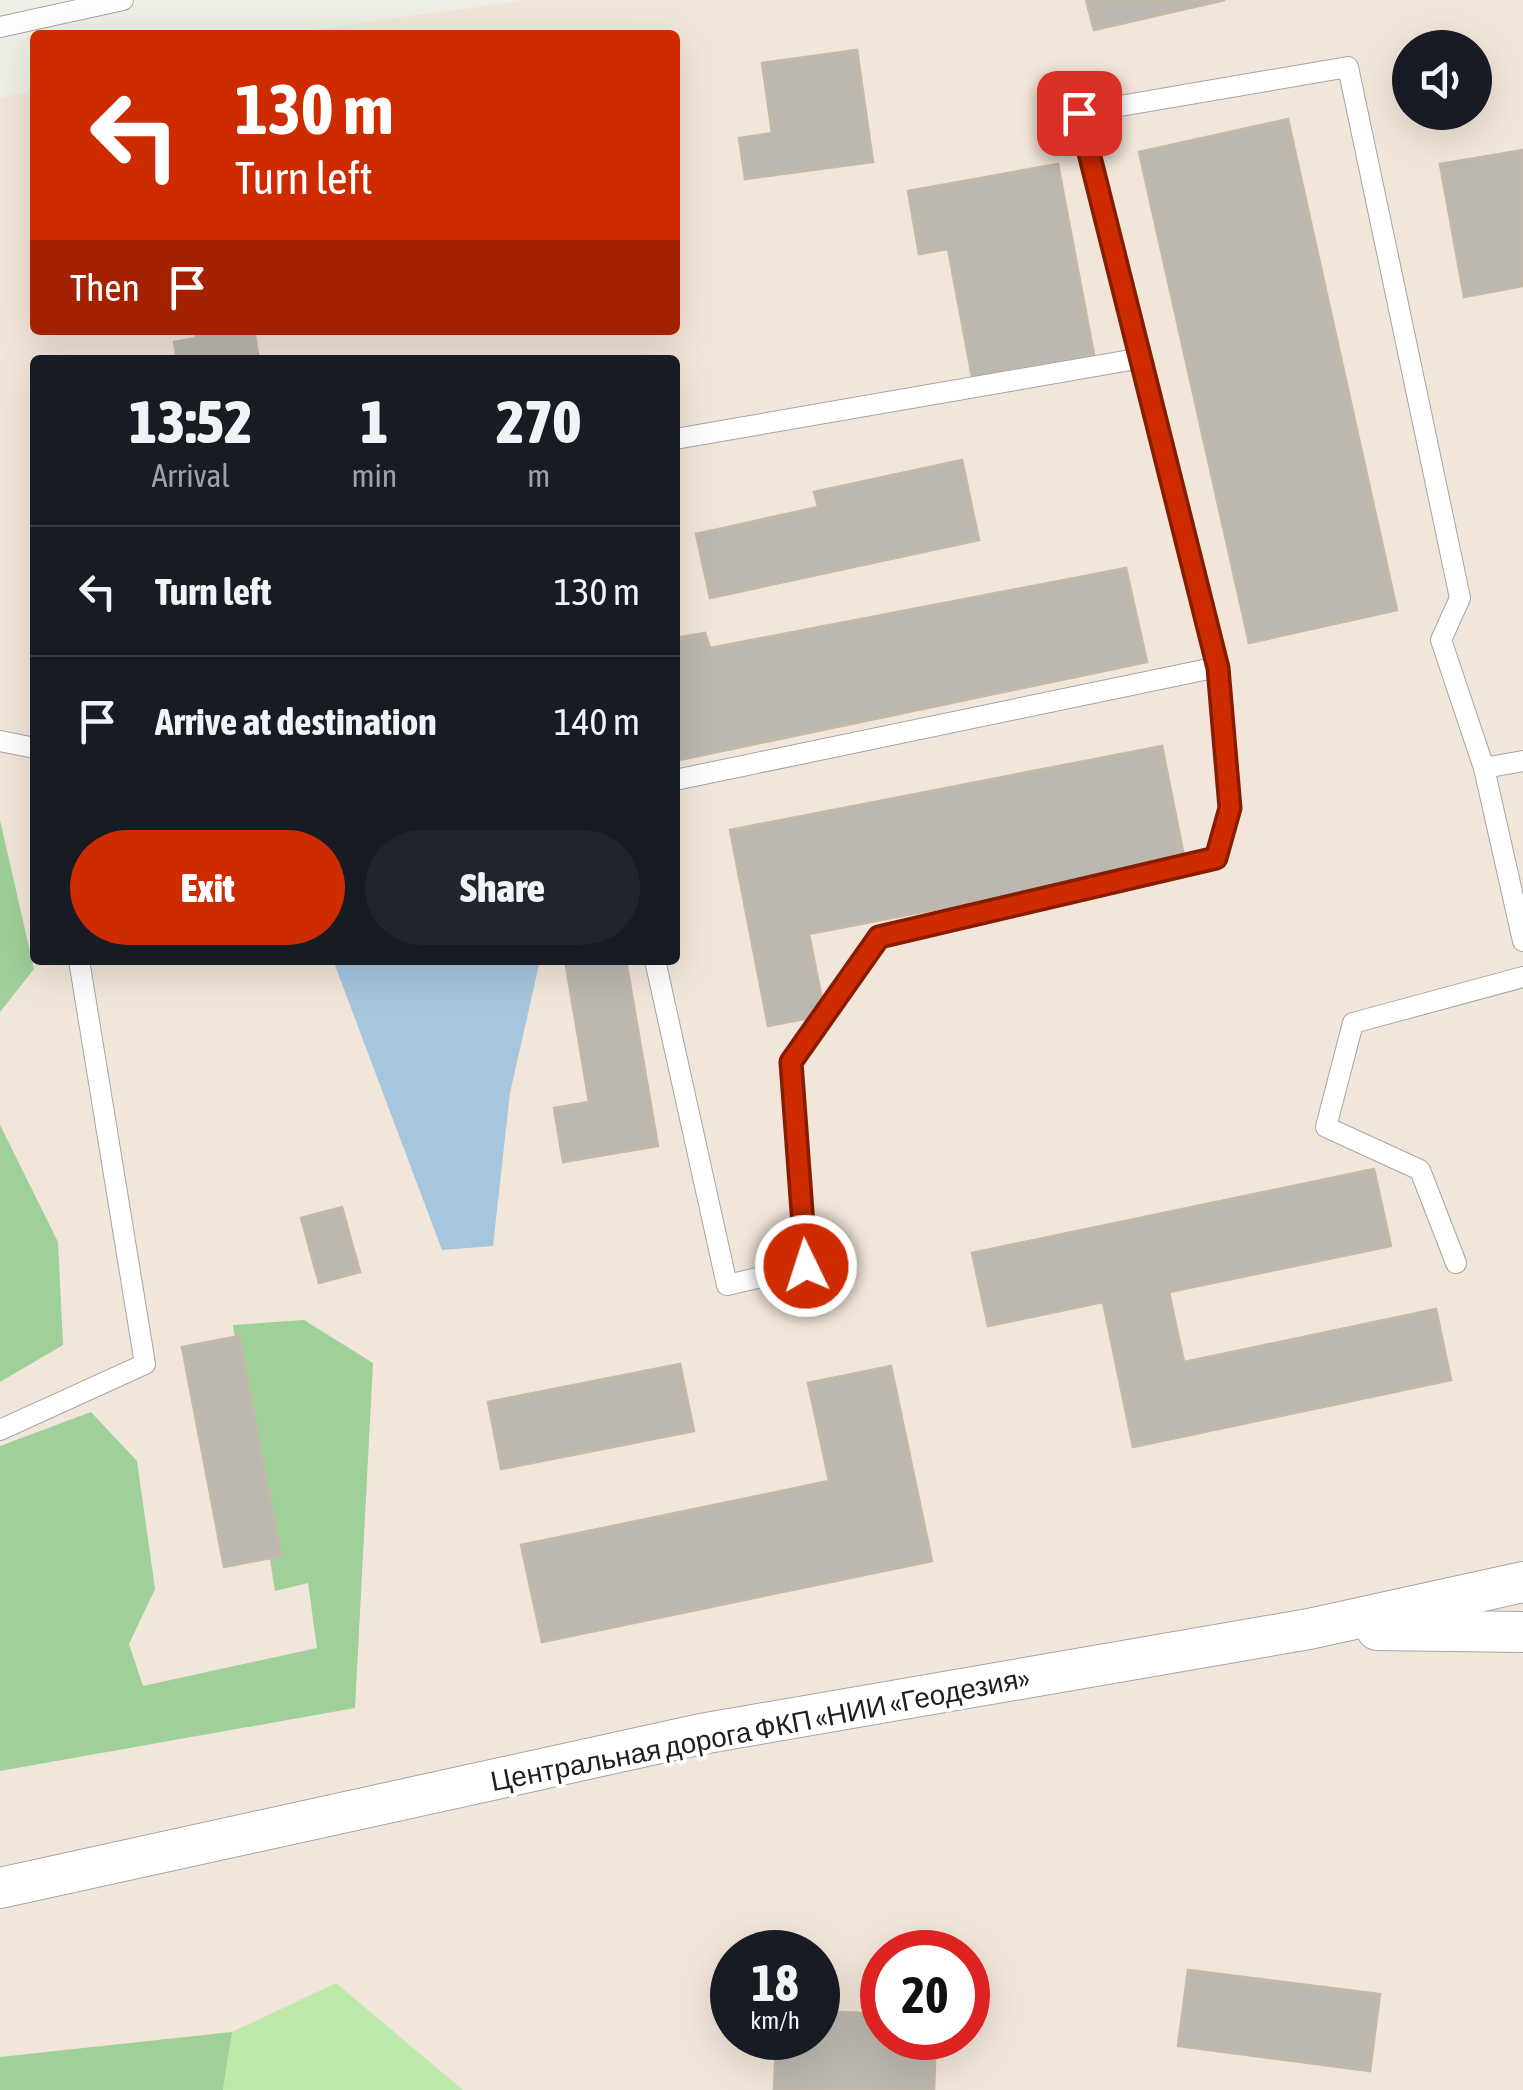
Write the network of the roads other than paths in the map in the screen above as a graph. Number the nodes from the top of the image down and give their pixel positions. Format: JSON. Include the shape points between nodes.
{"nodes":[{"id":1,"x":123,"y":0,"type":"edge"},
{"id":2,"x":0,"y":27,"type":"edge"},
{"id":3,"x":1142,"y":358,"type":"junction"},
{"id":4,"x":680,"y":438,"type":"edge"},
{"id":5,"x":1218,"y":668,"type":"junction"},
{"id":6,"x":0,"y":741,"type":"edge"},
{"id":7,"x":30,"y":747,"type":"edge"},
{"id":8,"x":1523,"y":762,"type":"edge"},
{"id":9,"x":1484,"y":768,"type":"junction"},
{"id":10,"x":680,"y":779,"type":"edge"},
{"id":11,"x":1523,"y":940,"type":"edge"},
{"id":12,"x":80,"y":965,"type":"edge"},
{"id":13,"x":656,"y":965,"type":"edge"},
{"id":14,"x":1523,"y":978,"type":"edge"},
{"id":15,"x":1456,"y":1263,"type":"dead end"},
{"id":16,"x":0,"y":1430,"type":"edge"},
{"id":17,"x":1523,"y":1582,"type":"edge"},
{"id":18,"x":1310,"y":1629,"type":"junction"},
{"id":19,"x":1523,"y":1632,"type":"edge"},
{"id":20,"x":0,"y":1888,"type":"edge"}],
"edges":[{"from":1,"to":2,"type":"lane"},
{"from":3,"to":4,"type":"lane"},
{"from":3,"to":5,"type":"lane"},
{"from":3,"to":9,"type":"lane","via":[[1079,113],[1348,67],[1460,598],[1441,640]]},
{"from":5,"to":10,"type":"lane"},
{"from":5,"to":13,"type":"lane","via":[[1230,808],[1216,858],[879,937],[791,1062],[806,1266],[727,1285]]},
{"from":6,"to":7,"type":"lane"},
{"from":8,"to":9,"type":"lane"},
{"from":9,"to":11,"type":"lane"},
{"from":12,"to":16,"type":"lane","via":[[145,1364]]},
{"from":14,"to":15,"type":"lane","via":[[1353,1023],[1326,1127],[1420,1170]]},
{"from":17,"to":18,"type":"street","name":"Центральная дорога ФКП «НИИ «Геодезия»"},
{"from":18,"to":19,"type":"street"},
{"from":18,"to":20,"type":"street","name":"Центральная дорога ФКП «НИИ «Геодезия»","via":[[700,1734]]}]}
